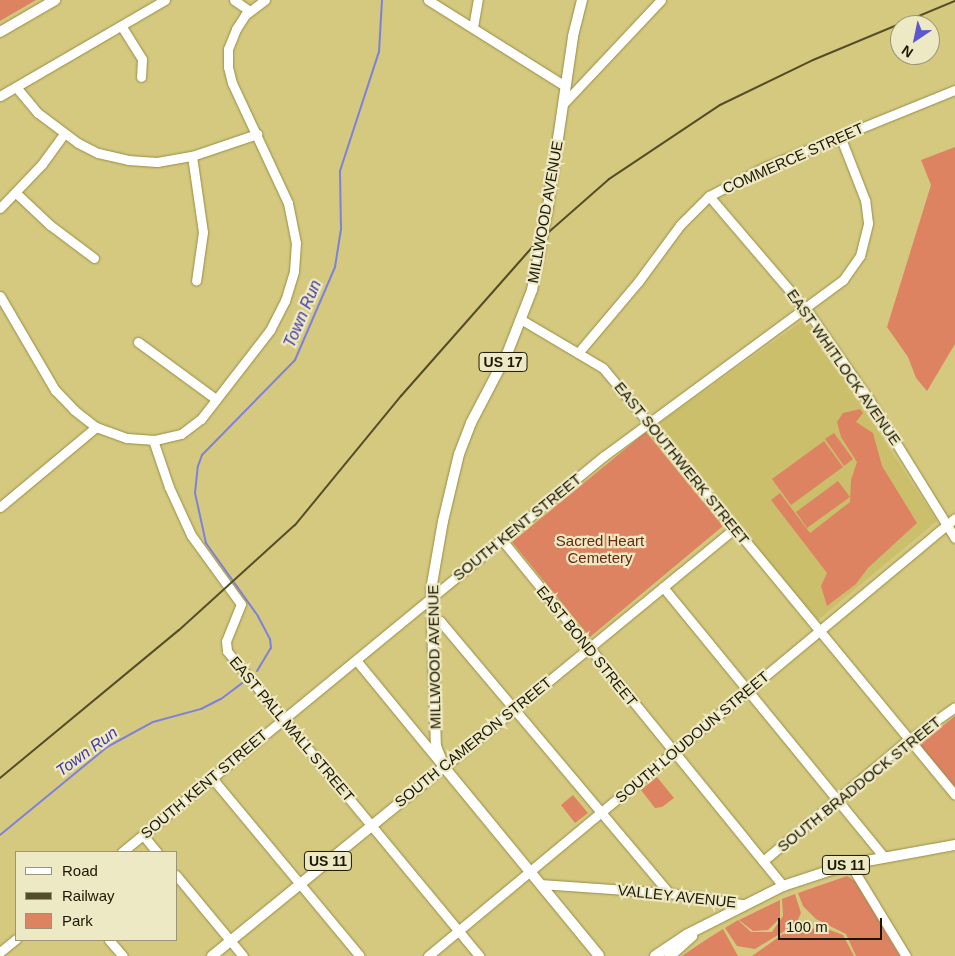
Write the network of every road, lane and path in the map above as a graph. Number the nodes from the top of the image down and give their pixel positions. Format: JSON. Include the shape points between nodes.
{"nodes":[{"id":1,"x":55,"y":0,"type":"edge"},
{"id":2,"x":165,"y":0,"type":"edge"},
{"id":3,"x":234,"y":0,"type":"edge"},
{"id":4,"x":265,"y":0,"type":"edge"},
{"id":5,"x":428,"y":0,"type":"edge"},
{"id":6,"x":478,"y":0,"type":"edge"},
{"id":7,"x":582,"y":0,"type":"edge"},
{"id":8,"x":660,"y":0,"type":"edge"},
{"id":9,"x":250,"y":11,"type":"junction"},
{"id":10,"x":122,"y":27,"type":"junction"},
{"id":11,"x":473,"y":27,"type":"junction"},
{"id":12,"x":0,"y":32,"type":"edge"},
{"id":13,"x":141,"y":77,"type":"dead end"},
{"id":14,"x":565,"y":86,"type":"junction"},
{"id":15,"x":16,"y":87,"type":"junction"},
{"id":16,"x":955,"y":90,"type":"edge"},
{"id":17,"x":0,"y":96,"type":"edge"},
{"id":18,"x":563,"y":104,"type":"junction"},
{"id":19,"x":64,"y":134,"type":"junction"},
{"id":20,"x":257,"y":134,"type":"junction"},
{"id":21,"x":840,"y":136,"type":"junction"},
{"id":22,"x":192,"y":156,"type":"junction"},
{"id":23,"x":16,"y":193,"type":"junction"},
{"id":24,"x":709,"y":196,"type":"junction"},
{"id":25,"x":0,"y":208,"type":"edge"},
{"id":26,"x":94,"y":258,"type":"dead end"},
{"id":27,"x":196,"y":281,"type":"dead end"},
{"id":28,"x":0,"y":296,"type":"edge"},
{"id":29,"x":805,"y":308,"type":"junction"},
{"id":30,"x":522,"y":320,"type":"junction"},
{"id":31,"x":138,"y":342,"type":"dead end"},
{"id":32,"x":578,"y":353,"type":"junction"},
{"id":33,"x":216,"y":399,"type":"junction"},
{"id":34,"x":648,"y":422,"type":"junction"},
{"id":35,"x":96,"y":427,"type":"junction"},
{"id":36,"x":154,"y":440,"type":"junction"},
{"id":37,"x":0,"y":507,"type":"edge"},
{"id":38,"x":955,"y":518,"type":"edge"},
{"id":39,"x":947,"y":525,"type":"junction"},
{"id":40,"x":735,"y":528,"type":"junction"},
{"id":41,"x":955,"y":538,"type":"edge"},
{"id":42,"x":502,"y":540,"type":"junction"},
{"id":43,"x":662,"y":586,"type":"junction"},
{"id":44,"x":432,"y":597,"type":"junction"},
{"id":45,"x":433,"y":618,"type":"junction"},
{"id":46,"x":819,"y":631,"type":"junction"},
{"id":47,"x":588,"y":647,"type":"junction"},
{"id":48,"x":356,"y":660,"type":"junction"},
{"id":49,"x":748,"y":691,"type":"junction"},
{"id":50,"x":955,"y":706,"type":"edge"},
{"id":51,"x":514,"y":708,"type":"junction"},
{"id":52,"x":283,"y":718,"type":"junction"},
{"id":53,"x":910,"y":742,"type":"junction"},
{"id":54,"x":674,"y":752,"type":"junction"},
{"id":55,"x":444,"y":767,"type":"junction"},
{"id":56,"x":212,"y":778,"type":"junction"},
{"id":57,"x":955,"y":794,"type":"edge"},
{"id":58,"x":837,"y":800,"type":"junction"},
{"id":59,"x":601,"y":812,"type":"junction"},
{"id":60,"x":372,"y":826,"type":"junction"},
{"id":61,"x":143,"y":835,"type":"junction"},
{"id":62,"x":954,"y":846,"type":"edge"},
{"id":63,"x":123,"y":851,"type":"edge"},
{"id":64,"x":156,"y":851,"type":"edge"},
{"id":65,"x":884,"y":857,"type":"junction"},
{"id":66,"x":763,"y":862,"type":"junction"},
{"id":67,"x":850,"y":864,"type":"junction"},
{"id":68,"x":530,"y":872,"type":"junction"},
{"id":69,"x":178,"y":878,"type":"edge"},
{"id":70,"x":300,"y":884,"type":"junction"},
{"id":71,"x":540,"y":884,"type":"junction"},
{"id":72,"x":783,"y":886,"type":"junction"},
{"id":73,"x":669,"y":893,"type":"junction"},
{"id":74,"x":743,"y":904,"type":"junction"},
{"id":75,"x":702,"y":926,"type":"junction"},
{"id":76,"x":458,"y":931,"type":"junction"},
{"id":77,"x":15,"y":940,"type":"edge"},
{"id":78,"x":110,"y":941,"type":"edge"},
{"id":79,"x":230,"y":941,"type":"junction"},
{"id":80,"x":2,"y":953,"type":"edge"},
{"id":81,"x":122,"y":956,"type":"edge"},
{"id":82,"x":212,"y":956,"type":"edge"},
{"id":83,"x":243,"y":956,"type":"edge"},
{"id":84,"x":360,"y":956,"type":"edge"},
{"id":85,"x":428,"y":956,"type":"edge"},
{"id":86,"x":479,"y":956,"type":"edge"},
{"id":87,"x":599,"y":956,"type":"edge"},
{"id":88,"x":655,"y":956,"type":"edge"},
{"id":89,"x":670,"y":956,"type":"edge"},
{"id":90,"x":906,"y":956,"type":"edge"}],
"edges":[{"from":1,"to":12,"type":"main road"},
{"from":2,"to":10,"type":"street"},
{"from":3,"to":9,"type":"street"},
{"from":4,"to":9,"type":"street"},
{"from":5,"to":11,"type":"street"},
{"from":6,"to":11,"type":"street"},
{"from":7,"to":14,"type":"main road","name":"MILLWOOD AVENUE","number":"US 17"},
{"from":8,"to":18,"type":"street"},
{"from":9,"to":20,"type":"street","via":[[236,29],[227,56],[232,83]]},
{"from":10,"to":13,"type":"street","via":[[142,59]]},
{"from":10,"to":15,"type":"street"},
{"from":11,"to":14,"type":"street"},
{"from":14,"to":18,"type":"main road","name":"MILLWOOD AVENUE","number":"US 17"},
{"from":15,"to":17,"type":"street"},
{"from":15,"to":19,"type":"street","via":[[38,113]]},
{"from":16,"to":21,"type":"street","name":"COMMERCE STREET"},
{"from":18,"to":30,"type":"main road","name":"MILLWOOD AVENUE","number":"US 17","via":[[540,253]]},
{"from":19,"to":22,"type":"street","via":[[98,153],[128,160],[157,162]]},
{"from":19,"to":23,"type":"street"},
{"from":20,"to":22,"type":"street"},
{"from":20,"to":33,"type":"street","via":[[293,218],[296,243],[294,271],[285,301],[270,330]]},
{"from":21,"to":24,"type":"street","name":"COMMERCE STREET","via":[[765,167]]},
{"from":21,"to":29,"type":"street","name":"SOUTH KENT STREET","via":[[865,200],[867,234],[851,271]]},
{"from":22,"to":27,"type":"street","via":[[203,232]]},
{"from":23,"to":25,"type":"street"},
{"from":23,"to":26,"type":"street","via":[[50,225]]},
{"from":24,"to":29,"type":"street","name":"EAST WHITLOCK AVENUE"},
{"from":24,"to":32,"type":"street","name":"COMMERCE STREET","via":[[680,225],[638,282]]},
{"from":28,"to":35,"type":"street","via":[[55,390]]},
{"from":29,"to":34,"type":"street","name":"SOUTH KENT STREET"},
{"from":29,"to":39,"type":"street","name":"EAST WHITLOCK AVENUE","via":[[870,401]]},
{"from":30,"to":32,"type":"street","name":"EAST SOUTHWERK STREET"},
{"from":30,"to":44,"type":"main road","name":"MILLWOOD AVENUE","number":"US 17","via":[[459,454],[439,542]]},
{"from":31,"to":33,"type":"street"},
{"from":32,"to":34,"type":"street","name":"EAST SOUTHWERK STREET","via":[[603,368]]},
{"from":33,"to":36,"type":"street","via":[[187,430]]},
{"from":34,"to":40,"type":"street","name":"EAST SOUTHWERK STREET"},
{"from":34,"to":42,"type":"street","name":"SOUTH KENT STREET"},
{"from":35,"to":36,"type":"street","via":[[127,438]]},
{"from":35,"to":37,"type":"street"},
{"from":36,"to":52,"type":"street","name":"EAST PALL MALL STREET","via":[[169,487],[191,535],[241,604],[226,640],[227,650]]},
{"from":38,"to":39,"type":"street","name":"SOUTH LOUDOUN STREET"},
{"from":39,"to":41,"type":"street","name":"EAST WHITLOCK AVENUE"},
{"from":39,"to":46,"type":"street","name":"SOUTH LOUDOUN STREET"},
{"from":40,"to":43,"type":"street","name":"SOUTH CAMERON STREET"},
{"from":40,"to":46,"type":"street","name":"EAST SOUTHWERK STREET"},
{"from":42,"to":44,"type":"street","name":"SOUTH KENT STREET"},
{"from":42,"to":47,"type":"street","name":"EAST BOND STREET"},
{"from":43,"to":47,"type":"street","name":"SOUTH CAMERON STREET"},
{"from":43,"to":49,"type":"street"},
{"from":44,"to":45,"type":"main road","name":"MILLWOOD AVENUE","number":"US 17"},
{"from":44,"to":48,"type":"street","name":"SOUTH KENT STREET"},
{"from":45,"to":51,"type":"street","via":[[440,621]]},
{"from":45,"to":55,"type":"main road","name":"MILLWOOD AVENUE","number":"US 17","via":[[436,746]]},
{"from":46,"to":49,"type":"street","name":"SOUTH LOUDOUN STREET"},
{"from":46,"to":53,"type":"street","name":"EAST SOUTHWERK STREET"},
{"from":47,"to":51,"type":"street","name":"SOUTH CAMERON STREET"},
{"from":47,"to":54,"type":"street","name":"EAST BOND STREET"},
{"from":48,"to":52,"type":"street","name":"SOUTH KENT STREET"},
{"from":48,"to":55,"type":"street"},
{"from":49,"to":54,"type":"street","name":"SOUTH LOUDOUN STREET"},
{"from":49,"to":58,"type":"street"},
{"from":50,"to":53,"type":"street","name":"SOUTH BRADDOCK STREET"},
{"from":51,"to":55,"type":"street","name":"SOUTH CAMERON STREET"},
{"from":51,"to":59,"type":"street"},
{"from":52,"to":56,"type":"street","name":"SOUTH KENT STREET"},
{"from":52,"to":60,"type":"street","name":"EAST PALL MALL STREET"},
{"from":53,"to":57,"type":"street","name":"EAST SOUTHWERK STREET"},
{"from":53,"to":58,"type":"street","name":"SOUTH BRADDOCK STREET"},
{"from":54,"to":59,"type":"street","name":"SOUTH LOUDOUN STREET"},
{"from":54,"to":66,"type":"street","name":"EAST BOND STREET"},
{"from":55,"to":60,"type":"main road","name":"SOUTH CAMERON STREET","number":"US 11"},
{"from":55,"to":68,"type":"main road"},
{"from":56,"to":61,"type":"street","name":"SOUTH KENT STREET"},
{"from":56,"to":70,"type":"street"},
{"from":58,"to":65,"type":"street"},
{"from":58,"to":66,"type":"street","name":"SOUTH BRADDOCK STREET"},
{"from":59,"to":68,"type":"street","name":"SOUTH LOUDOUN STREET"},
{"from":59,"to":73,"type":"street"},
{"from":60,"to":70,"type":"main road","name":"SOUTH CAMERON STREET","number":"US 11"},
{"from":60,"to":76,"type":"street","name":"EAST PALL MALL STREET"},
{"from":61,"to":63,"type":"street","name":"SOUTH KENT STREET"},
{"from":61,"to":64,"type":"street"},
{"from":62,"to":65,"type":"main road","name":"VALLEY AVENUE","number":"US 11"},
{"from":65,"to":67,"type":"main road","name":"VALLEY AVENUE","number":"US 11"},
{"from":66,"to":72,"type":"street","name":"EAST BOND STREET"},
{"from":67,"to":72,"type":"main road","name":"VALLEY AVENUE","number":"US 11"},
{"from":67,"to":90,"type":"street"},
{"from":68,"to":71,"type":"main road"},
{"from":68,"to":76,"type":"street","name":"SOUTH LOUDOUN STREET"},
{"from":69,"to":79,"type":"street"},
{"from":70,"to":79,"type":"main road","name":"SOUTH CAMERON STREET","number":"US 11"},
{"from":70,"to":84,"type":"street"},
{"from":71,"to":73,"type":"street","name":"VALLEY AVENUE"},
{"from":71,"to":87,"type":"main road"},
{"from":72,"to":74,"type":"main road","name":"VALLEY AVENUE","number":"US 11"},
{"from":73,"to":74,"type":"street","name":"VALLEY AVENUE"},
{"from":74,"to":75,"type":"main road","number":"US 11"},
{"from":75,"to":88,"type":"main road","number":"US 11"},
{"from":75,"to":89,"type":"main road","number":"US 11"},
{"from":76,"to":85,"type":"street","name":"SOUTH LOUDOUN STREET"},
{"from":76,"to":86,"type":"street","name":"EAST PALL MALL STREET"},
{"from":77,"to":80,"type":"street"},
{"from":78,"to":81,"type":"street"},
{"from":79,"to":82,"type":"main road","name":"SOUTH CAMERON STREET","number":"US 11"},
{"from":79,"to":83,"type":"street"}]}
